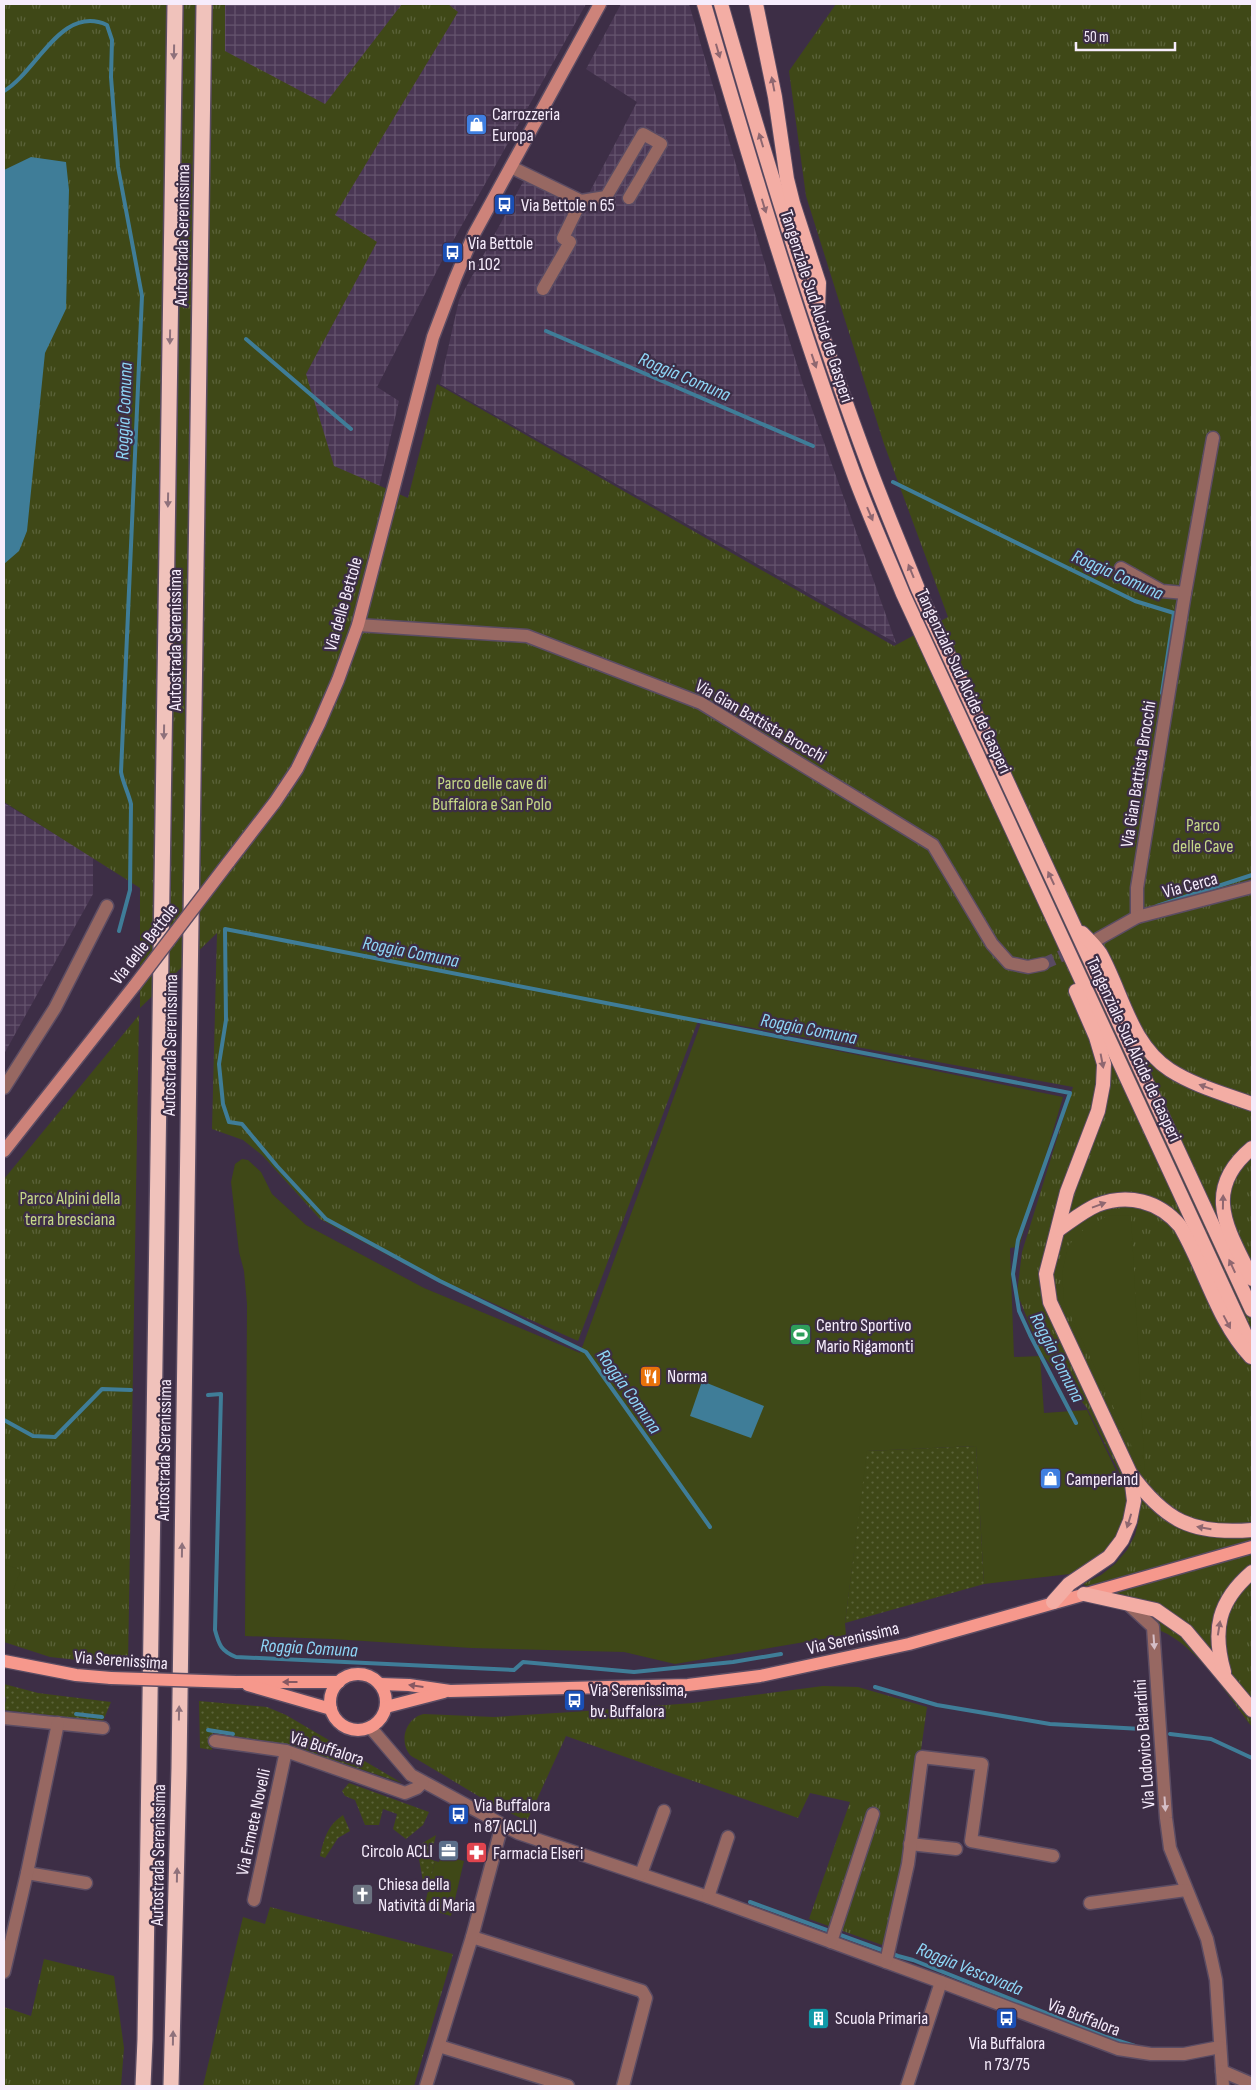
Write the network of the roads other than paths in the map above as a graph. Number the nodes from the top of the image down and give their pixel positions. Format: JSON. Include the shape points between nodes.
{"nodes":[{"id":1,"x":175,"y":4,"type":"edge"},
{"id":2,"x":204,"y":4,"type":"edge"},
{"id":3,"x":600,"y":4,"type":"edge"},
{"id":4,"x":704,"y":4,"type":"edge"},
{"id":5,"x":721,"y":4,"type":"edge"},
{"id":6,"x":756,"y":4,"type":"edge"},
{"id":7,"x":511,"y":167,"type":"junction"},
{"id":8,"x":629,"y":198,"type":"dead end"},
{"id":9,"x":581,"y":201,"type":"junction"},
{"id":10,"x":543,"y":290,"type":"dead end"},
{"id":11,"x":818,"y":320,"type":"junction"},
{"id":12,"x":1213,"y":438,"type":"dead end"},
{"id":13,"x":1122,"y":568,"type":"dead end"},
{"id":14,"x":1185,"y":593,"type":"junction"},
{"id":15,"x":358,"y":625,"type":"junction"},
{"id":16,"x":1252,"y":886,"type":"edge"},
{"id":17,"x":107,"y":906,"type":"dead end"},
{"id":18,"x":1052,"y":917,"type":"junction"},
{"id":19,"x":1137,"y":918,"type":"junction"},
{"id":20,"x":1072,"y":922,"type":"junction"},
{"id":21,"x":1098,"y":939,"type":"dead end"},
{"id":22,"x":1043,"y":964,"type":"tunnel mouth"},
{"id":23,"x":4,"y":1088,"type":"edge"},
{"id":24,"x":1252,"y":1104,"type":"edge"},
{"id":25,"x":1252,"y":1148,"type":"edge"},
{"id":26,"x":4,"y":1152,"type":"edge"},
{"id":27,"x":1058,"y":1230,"type":"junction"},
{"id":28,"x":1252,"y":1279,"type":"edge"},
{"id":29,"x":1252,"y":1310,"type":"edge"},
{"id":30,"x":1252,"y":1350,"type":"edge"},
{"id":31,"x":1252,"y":1358,"type":"edge"},
{"id":32,"x":1130,"y":1473,"type":"junction"},
{"id":33,"x":1252,"y":1530,"type":"edge"},
{"id":34,"x":1252,"y":1547,"type":"edge"},
{"id":35,"x":1252,"y":1572,"type":"edge"},
{"id":36,"x":1084,"y":1594,"type":"junction"},
{"id":37,"x":1053,"y":1602,"type":"junction"},
{"id":38,"x":1128,"y":1604,"type":"junction"},
{"id":39,"x":4,"y":1661,"type":"edge"},
{"id":40,"x":1224,"y":1675,"type":"junction"},
{"id":41,"x":236,"y":1682,"type":"junction"},
{"id":42,"x":338,"y":1682,"type":"junction"},
{"id":43,"x":380,"y":1684,"type":"junction"},
{"id":44,"x":450,"y":1691,"type":"junction"},
{"id":45,"x":386,"y":1707,"type":"junction"},
{"id":46,"x":331,"y":1709,"type":"junction"},
{"id":47,"x":1252,"y":1710,"type":"edge"},
{"id":48,"x":4,"y":1718,"type":"edge"},
{"id":49,"x":58,"y":1723,"type":"junction"},
{"id":50,"x":370,"y":1727,"type":"junction"},
{"id":51,"x":103,"y":1728,"type":"dead end"},
{"id":52,"x":215,"y":1741,"type":"dead end"},
{"id":53,"x":286,"y":1751,"type":"junction"},
{"id":54,"x":423,"y":1782,"type":"junction"},
{"id":55,"x":664,"y":1810,"type":"dead end"},
{"id":56,"x":873,"y":1814,"type":"dead end"},
{"id":57,"x":502,"y":1825,"type":"junction"},
{"id":58,"x":728,"y":1837,"type":"dead end"},
{"id":59,"x":910,"y":1844,"type":"junction"},
{"id":60,"x":956,"y":1849,"type":"dead end"},
{"id":61,"x":1054,"y":1856,"type":"dead end"},
{"id":62,"x":27,"y":1873,"type":"junction"},
{"id":63,"x":641,"y":1874,"type":"junction"},
{"id":64,"x":86,"y":1883,"type":"dead end"},
{"id":65,"x":1186,"y":1890,"type":"junction"},
{"id":66,"x":708,"y":1897,"type":"junction"},
{"id":67,"x":254,"y":1900,"type":"dead end"},
{"id":68,"x":1090,"y":1903,"type":"dead end"},
{"id":69,"x":472,"y":1937,"type":"junction"},
{"id":70,"x":831,"y":1942,"type":"junction"},
{"id":71,"x":886,"y":1962,"type":"junction"},
{"id":72,"x":4,"y":1972,"type":"edge"},
{"id":73,"x":941,"y":1982,"type":"junction"},
{"id":74,"x":439,"y":2046,"type":"junction"},
{"id":75,"x":1220,"y":2047,"type":"junction"},
{"id":76,"x":1222,"y":2071,"type":"junction"},
{"id":77,"x":1252,"y":2084,"type":"edge"},
{"id":78,"x":143,"y":2086,"type":"edge"},
{"id":79,"x":171,"y":2086,"type":"edge"},
{"id":80,"x":426,"y":2086,"type":"edge"},
{"id":81,"x":568,"y":2086,"type":"edge"},
{"id":82,"x":622,"y":2086,"type":"edge"},
{"id":83,"x":907,"y":2086,"type":"edge"},
{"id":84,"x":1223,"y":2086,"type":"edge"}],
"edges":[{"from":1,"to":78,"type":"highway","name":"Autostrada Serenissima","one_way":true},
{"from":79,"to":2,"type":"highway","name":"Autostrada Serenissima","one_way":true,"via":[[179,1778]]},
{"from":3,"to":7,"type":"main road","name":"Via delle Bettole"},
{"from":4,"to":18,"type":"highway","name":"Tangenziale Sud Alcide de Gasperi","one_way":true,"via":[[770,226],[853,474],[903,594]]},
{"from":11,"to":5,"type":"highway","name":"Tangenziale Sud Alcide de Gasperi","one_way":true},
{"from":11,"to":6,"type":"highway","one_way":true,"via":[[819,283],[787,179]]},
{"from":7,"to":9,"type":"street"},
{"from":7,"to":15,"type":"main road","name":"Via delle Bettole","via":[[474,234],[433,337]]},
{"from":8,"to":9,"type":"street","via":[[661,144],[642,134],[606,197]]},
{"from":9,"to":10,"type":"street","via":[[563,238],[570,242]]},
{"from":20,"to":11,"type":"highway","name":"Tangenziale Sud Alcide de Gasperi","one_way":true,"via":[[918,589],[870,469]]},
{"from":12,"to":14,"type":"street","name":"Via Gian Battista Brocchi"},
{"from":13,"to":14,"type":"street","via":[[1162,591]]},
{"from":14,"to":19,"type":"street","name":"Via Gian Battista Brocchi","via":[[1137,888]]},
{"from":15,"to":22,"type":"street","name":"Via Gian Battista Brocchi","via":[[527,636],[701,703],[933,844],[992,944],[1009,963],[1028,967]]},
{"from":15,"to":26,"type":"main road","name":"Via delle Bettole","bridge":true,"via":[[319,724],[297,769],[275,802]]},
{"from":16,"to":19,"type":"street","name":"Via Cerca"},
{"from":17,"to":23,"type":"street","via":[[55,1008]]},
{"from":18,"to":27,"type":"highway","one_way":true,"via":[[1059,954],[1096,1037],[1104,1064],[1098,1110],[1068,1192]]},
{"from":18,"to":30,"type":"highway","name":"Tangenziale Sud Alcide de Gasperi"},
{"from":19,"to":21,"type":"street"},
{"from":24,"to":20,"type":"highway","one_way":true,"via":[[1191,1081],[1155,1058],[1143,1044],[1099,952]]},
{"from":29,"to":20,"type":"highway","name":"Tangenziale Sud Alcide de Gasperi","one_way":true},
{"from":28,"to":25,"type":"highway","one_way":true,"via":[[1225,1223],[1222,1203],[1234,1168]]},
{"from":27,"to":31,"type":"highway","one_way":true,"via":[[1097,1205],[1113,1201],[1127,1199],[1158,1206],[1180,1226],[1226,1321],[1239,1344]]},
{"from":27,"to":32,"type":"highway","via":[[1046,1274],[1050,1302]]},
{"from":33,"to":32,"type":"highway","one_way":true,"via":[[1200,1528],[1180,1522],[1148,1497]]},
{"from":32,"to":37,"type":"highway","one_way":true,"via":[[1134,1501],[1122,1540],[1108,1558],[1069,1584]]},
{"from":34,"to":36,"type":"main road","name":"Via Serenissima"},
{"from":40,"to":35,"type":"highway","one_way":true,"via":[[1218,1651],[1218,1629],[1224,1606],[1233,1590]]},
{"from":36,"to":37,"type":"main road","name":"Via Serenissima"},
{"from":36,"to":38,"type":"highway"},
{"from":37,"to":44,"type":"main road","name":"Via Serenissima","via":[[909,1644],[760,1676],[688,1685]]},
{"from":38,"to":40,"type":"highway","via":[[1156,1610],[1186,1631]]},
{"from":38,"to":65,"type":"street","name":"Via Lodovico Balardini","one_way":true,"via":[[1153,1627],[1166,1818],[1170,1848]]},
{"from":39,"to":41,"type":"main road","name":"Via Serenissima","bridge":true,"via":[[76,1675]]},
{"from":40,"to":47,"type":"highway"},
{"from":42,"to":41,"type":"main road","name":"Via Serenissima","one_way":true},
{"from":41,"to":46,"type":"main road","name":"Via Serenissima"},
{"from":42,"to":43,"type":"main road","name":"Via Serenissima","via":[[352,1674],[360,1674]]},
{"from":42,"to":46,"type":"main road","via":[[330,1699]]},
{"from":44,"to":43,"type":"main road","name":"Via Serenissima","one_way":true,"via":[[409,1684]]},
{"from":43,"to":45,"type":"main road"},
{"from":44,"to":45,"type":"main road","name":"Via Serenissima"},
{"from":45,"to":50,"type":"main road","via":[[378,1722]]},
{"from":46,"to":50,"type":"main road","via":[[335,1718],[350,1729]]},
{"from":48,"to":49,"type":"street"},
{"from":49,"to":51,"type":"street"},
{"from":49,"to":62,"type":"street"},
{"from":50,"to":54,"type":"street","name":"Via Buffalora","via":[[410,1775]]},
{"from":52,"to":53,"type":"street","name":"Via Buffalora"},
{"from":53,"to":54,"type":"street","name":"Via Buffalora","via":[[405,1793]]},
{"from":53,"to":67,"type":"street","name":"Via Ermete Novelli"},
{"from":54,"to":57,"type":"street","name":"Via Buffalora"},
{"from":55,"to":63,"type":"street"},
{"from":56,"to":70,"type":"street"},
{"from":57,"to":63,"type":"street","name":"Via Buffalora"},
{"from":57,"to":69,"type":"street"},
{"from":58,"to":66,"type":"street"},
{"from":59,"to":60,"type":"street"},
{"from":59,"to":61,"type":"street","via":[[922,1757],[982,1764],[972,1841]]},
{"from":59,"to":71,"type":"street"},
{"from":62,"to":64,"type":"street"},
{"from":62,"to":72,"type":"street"},
{"from":63,"to":66,"type":"street","name":"Via Buffalora"},
{"from":65,"to":68,"type":"street"},
{"from":65,"to":75,"type":"street","name":"Via Lodovico Balardini","via":[[1207,1939],[1216,1980]]},
{"from":66,"to":70,"type":"street","name":"Via Buffalora"},
{"from":69,"to":74,"type":"street"},
{"from":69,"to":82,"type":"street","via":[[638,1988],[646,2002]]},
{"from":70,"to":71,"type":"street","name":"Via Buffalora"},
{"from":71,"to":73,"type":"street","name":"Via Buffalora"},
{"from":73,"to":75,"type":"street","name":"Via Buffalora","via":[[1118,2049],[1184,2054]]},
{"from":73,"to":83,"type":"street"},
{"from":74,"to":80,"type":"street"},
{"from":74,"to":81,"type":"street"},
{"from":75,"to":76,"type":"street","name":"Via Lodovico Balardini"},
{"from":76,"to":77,"type":"street"},
{"from":76,"to":84,"type":"street","name":"Via Lodovico Balardini"}]}
